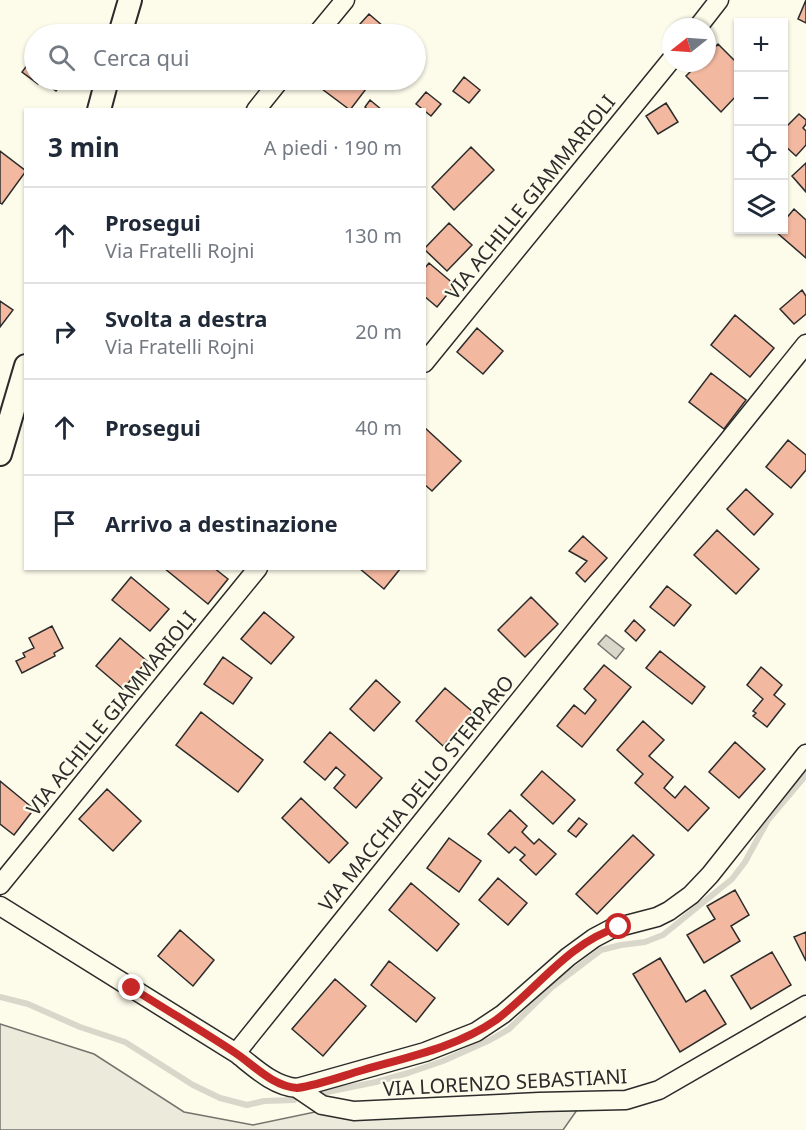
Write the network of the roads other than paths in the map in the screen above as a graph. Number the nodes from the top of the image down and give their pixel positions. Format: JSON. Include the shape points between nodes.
{"nodes":[{"id":1,"x":130,"y":0,"type":"edge"},
{"id":2,"x":345,"y":0,"type":"edge"},
{"id":3,"x":719,"y":0,"type":"edge"},
{"id":4,"x":705,"y":18,"type":"edge"},
{"id":5,"x":123,"y":24,"type":"edge"},
{"id":6,"x":325,"y":24,"type":"edge"},
{"id":7,"x":662,"y":71,"type":"edge"},
{"id":8,"x":104,"y":90,"type":"edge"},
{"id":9,"x":272,"y":90,"type":"edge"},
{"id":10,"x":100,"y":108,"type":"edge"},
{"id":11,"x":258,"y":108,"type":"edge"},
{"id":12,"x":806,"y":344,"type":"edge"},
{"id":13,"x":426,"y":361,"type":"edge"},
{"id":14,"x":24,"y":373,"type":"edge"},
{"id":15,"x":0,"y":454,"type":"edge"},
{"id":16,"x":256,"y":570,"type":"edge"},
{"id":17,"x":806,"y":754,"type":"edge"},
{"id":18,"x":0,"y":885,"type":"edge"},
{"id":19,"x":0,"y":906,"type":"edge"},
{"id":20,"x":806,"y":1005,"type":"edge"},
{"id":21,"x":236,"y":1053,"type":"junction"},
{"id":22,"x":297,"y":1088,"type":"junction"}],
"edges":[{"from":1,"to":5,"type":"street"},
{"from":2,"to":6,"type":"street"},
{"from":3,"to":4,"type":"street"},
{"from":7,"to":13,"type":"street","name":"VIA ACHILLE GIAMMARIOLI"},
{"from":8,"to":10,"type":"street"},
{"from":9,"to":11,"type":"street"},
{"from":12,"to":21,"type":"street","name":"VIA MACCHIA DELLO STERPARO"},
{"from":14,"to":15,"type":"street"},
{"from":16,"to":18,"type":"street","name":"VIA ACHILLE GIAMMARIOLI"},
{"from":17,"to":22,"type":"street","via":[[710,875],[669,911],[594,938],[476,1032],[425,1052]]},
{"from":19,"to":21,"type":"street"},
{"from":20,"to":22,"type":"street","name":"VIA LORENZO SEBASTIANI","via":[[659,1090],[626,1100],[354,1111],[322,1105]]},
{"from":21,"to":22,"type":"street","name":"VIA LORENZO SEBASTIANI","via":[[276,1082]]}]}
